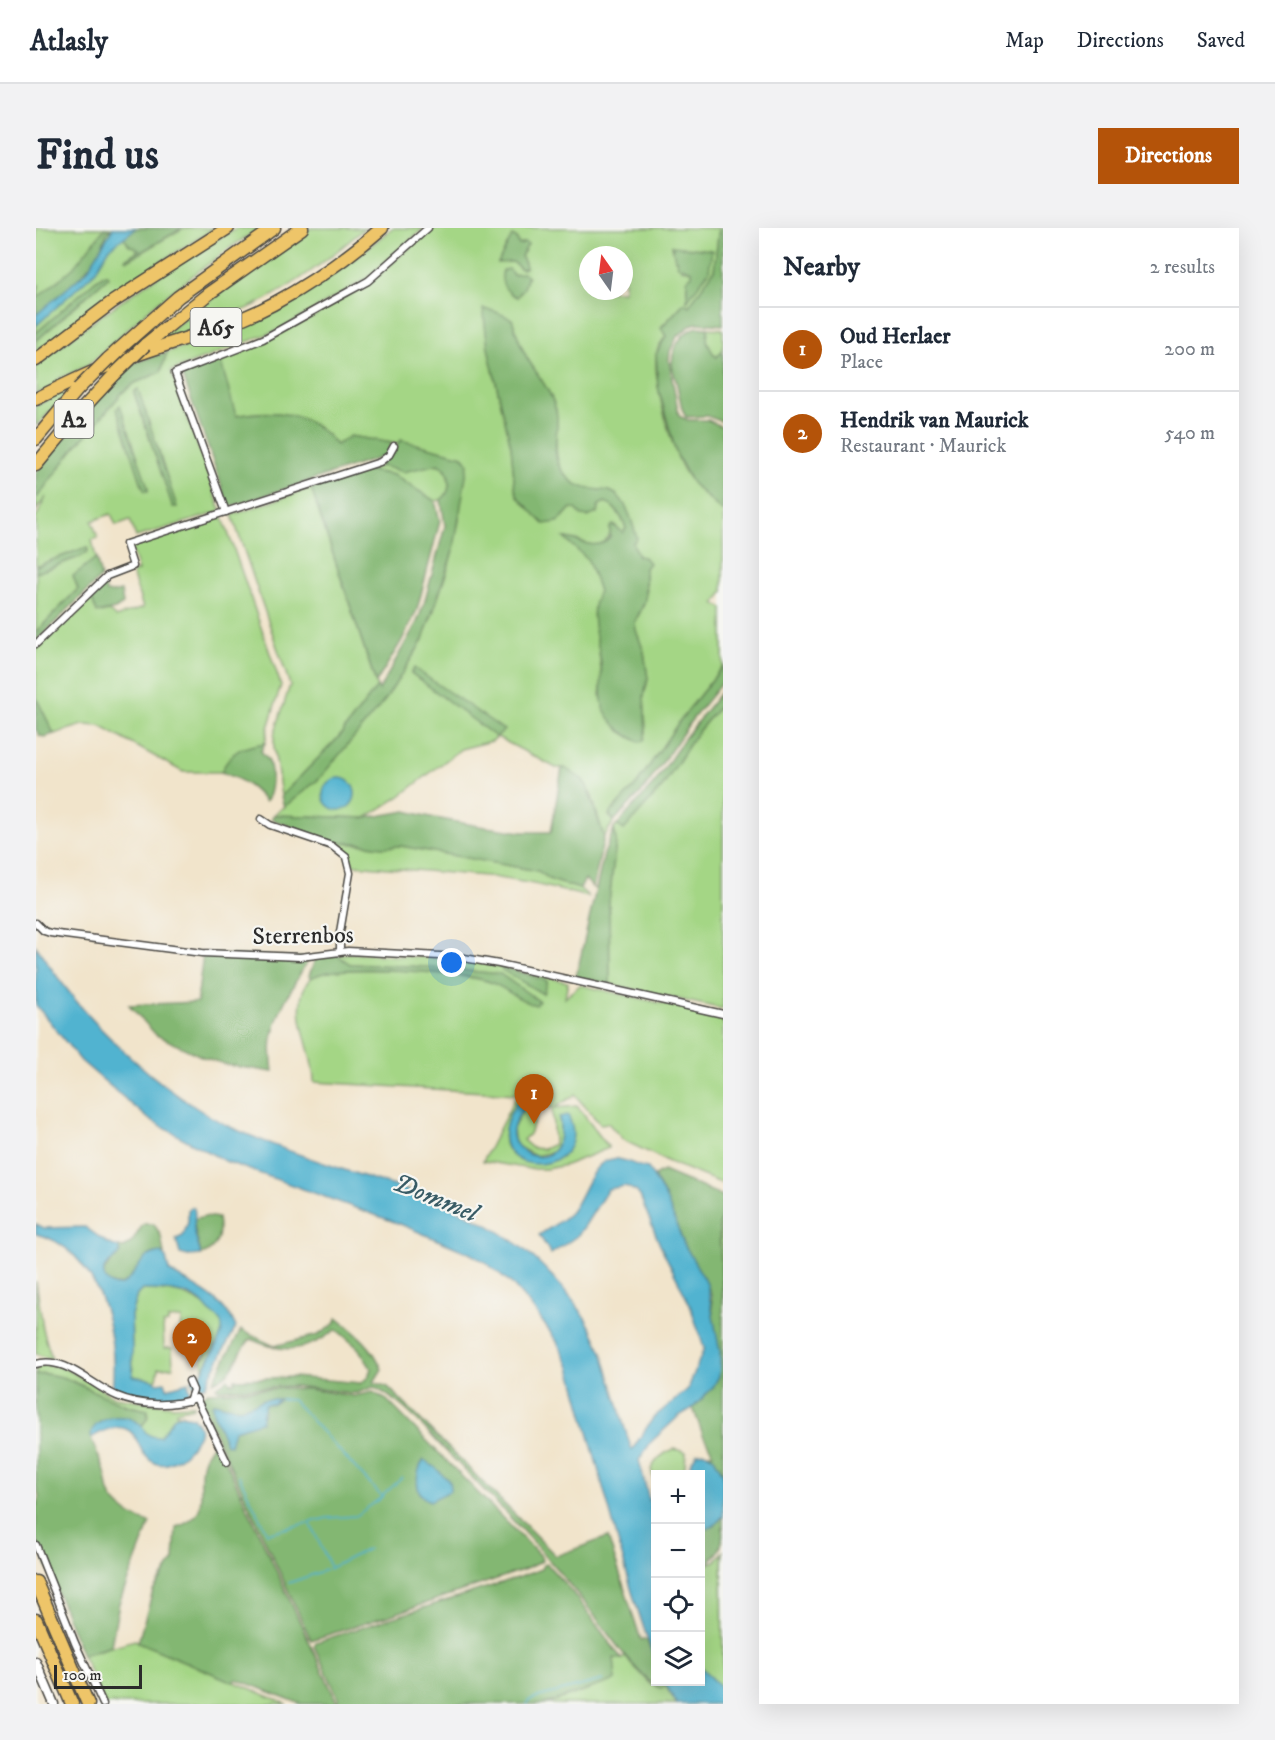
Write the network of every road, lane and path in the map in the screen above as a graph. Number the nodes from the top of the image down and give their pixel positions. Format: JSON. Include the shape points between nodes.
{"nodes":[{"id":1,"x":228,"y":228,"type":"edge"},
{"id":2,"x":274,"y":228,"type":"edge"},
{"id":3,"x":302,"y":228,"type":"edge"},
{"id":4,"x":382,"y":228,"type":"edge"},
{"id":5,"x":428,"y":228,"type":"edge"},
{"id":6,"x":36,"y":360,"type":"edge"},
{"id":7,"x":36,"y":399,"type":"edge"},
{"id":8,"x":36,"y":439,"type":"edge"},
{"id":9,"x":394,"y":446,"type":"dead end"},
{"id":10,"x":36,"y":465,"type":"edge"},
{"id":11,"x":226,"y":512,"type":"junction"},
{"id":12,"x":36,"y":644,"type":"edge"},
{"id":13,"x":261,"y":819,"type":"dead end"},
{"id":14,"x":36,"y":924,"type":"edge"},
{"id":15,"x":340,"y":951,"type":"junction"},
{"id":16,"x":723,"y":1014,"type":"edge"},
{"id":17,"x":36,"y":1364,"type":"edge"},
{"id":18,"x":191,"y":1384,"type":"dead end"},
{"id":19,"x":189,"y":1401,"type":"junction"},
{"id":20,"x":227,"y":1462,"type":"dead end"},
{"id":21,"x":36,"y":1545,"type":"edge"},
{"id":22,"x":36,"y":1582,"type":"edge"},
{"id":23,"x":36,"y":1620,"type":"edge"},
{"id":24,"x":36,"y":1662,"type":"edge"},
{"id":25,"x":54,"y":1704,"type":"edge"},
{"id":26,"x":72,"y":1704,"type":"edge"},
{"id":27,"x":88,"y":1704,"type":"edge"},
{"id":28,"x":103,"y":1704,"type":"edge"}],
"edges":[{"from":1,"to":6,"type":"highway","via":[[111,303]]},
{"from":2,"to":8,"type":"highway","number":"A2","bridge":true,"via":[[178,297],[108,359]]},
{"from":3,"to":10,"type":"highway","number":"A2","bridge":true,"via":[[208,294],[145,345],[86,405]]},
{"from":4,"to":7,"type":"highway","number":"A65","via":[[315,279],[272,304],[116,362]]},
{"from":5,"to":11,"type":"street","via":[[368,280],[344,294],[263,339],[175,373]]},
{"from":9,"to":11,"type":"street","via":[[380,462]]},
{"from":11,"to":12,"type":"street","via":[[126,544],[133,566],[107,576]]},
{"from":13,"to":15,"type":"street","via":[[332,846],[346,857],[350,873]]},
{"from":14,"to":15,"type":"street","name":"Sterrenbos","via":[[50,933],[202,952],[300,957]]},
{"from":15,"to":16,"type":"street","name":"Sterrenbos","via":[[458,957]]},
{"from":17,"to":19,"type":"street","via":[[47,1362],[65,1367],[128,1400],[156,1404]]},
{"from":18,"to":19,"type":"street"},
{"from":19,"to":20,"type":"street","via":[[196,1398]]},
{"from":21,"to":28,"type":"street"},
{"from":22,"to":27,"type":"highway"},
{"from":23,"to":26,"type":"highway"},
{"from":24,"to":25,"type":"street"}]}
